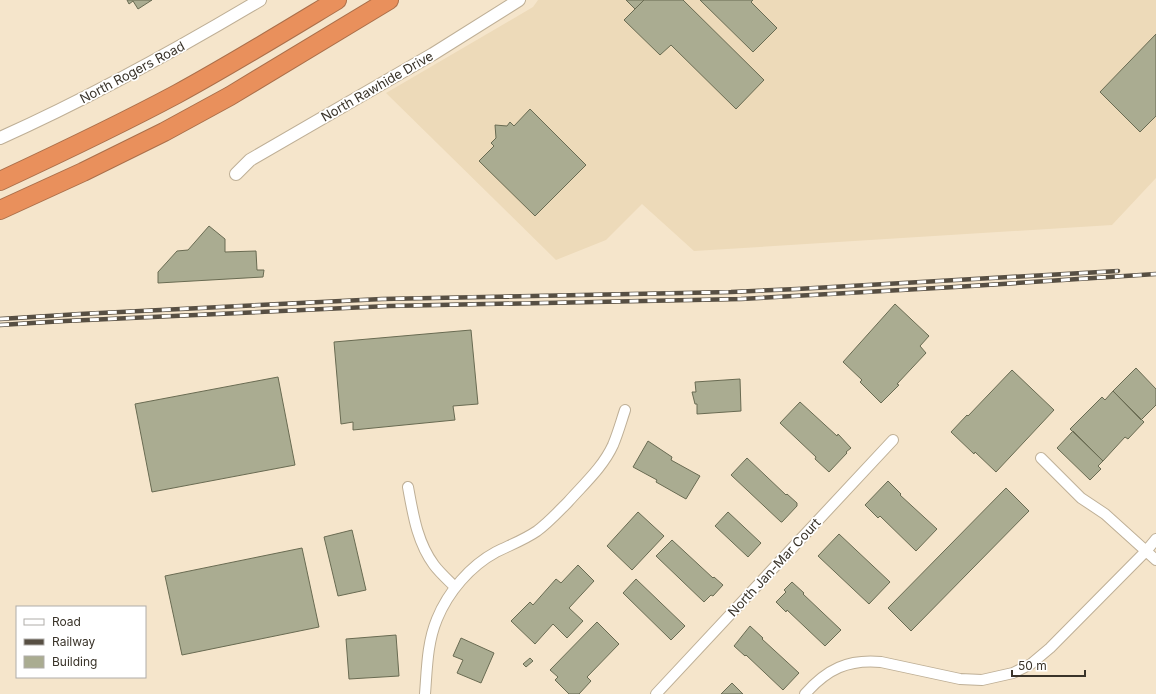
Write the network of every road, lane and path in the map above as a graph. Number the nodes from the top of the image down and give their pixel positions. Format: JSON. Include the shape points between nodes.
{"nodes":[{"id":1,"x":260,"y":0,"type":"edge"},
{"id":2,"x":337,"y":0,"type":"edge"},
{"id":3,"x":389,"y":0,"type":"edge"},
{"id":4,"x":519,"y":0,"type":"edge"},
{"id":5,"x":0,"y":138,"type":"edge"},
{"id":6,"x":236,"y":174,"type":"dead end"},
{"id":7,"x":0,"y":181,"type":"edge"},
{"id":8,"x":0,"y":210,"type":"edge"},
{"id":9,"x":625,"y":410,"type":"dead end"},
{"id":10,"x":893,"y":440,"type":"dead end"},
{"id":11,"x":1041,"y":458,"type":"dead end"},
{"id":12,"x":408,"y":487,"type":"dead end"},
{"id":13,"x":1156,"y":539,"type":"edge"},
{"id":14,"x":1147,"y":550,"type":"junction"},
{"id":15,"x":1156,"y":560,"type":"edge"},
{"id":16,"x":456,"y":587,"type":"junction"},
{"id":17,"x":425,"y":694,"type":"edge"},
{"id":18,"x":656,"y":694,"type":"edge"},
{"id":19,"x":805,"y":694,"type":"edge"}],
"edges":[{"from":1,"to":5,"type":"street","name":"North Rogers Road","via":[[141,68]]},
{"from":2,"to":7,"type":"highway","via":[[177,94],[76,146]]},
{"from":3,"to":8,"type":"highway","via":[[230,96],[164,132]]},
{"from":4,"to":6,"type":"street","name":"North Rawhide Drive","via":[[433,54],[250,160]]},
{"from":9,"to":16,"type":"street","via":[[613,446],[587,482],[537,531],[485,558]]},
{"from":10,"to":18,"type":"street","name":"North Jan-Mar Court"},
{"from":11,"to":14,"type":"street","via":[[1082,498]]},
{"from":12,"to":16,"type":"street","via":[[421,542],[435,566]]},
{"from":13,"to":14,"type":"street"},
{"from":14,"to":15,"type":"street"},
{"from":14,"to":19,"type":"street","via":[[1050,648],[1031,664],[1013,673],[971,680],[882,662],[859,661],[830,671]]},
{"from":16,"to":17,"type":"street","via":[[445,602],[431,634]]}]}
